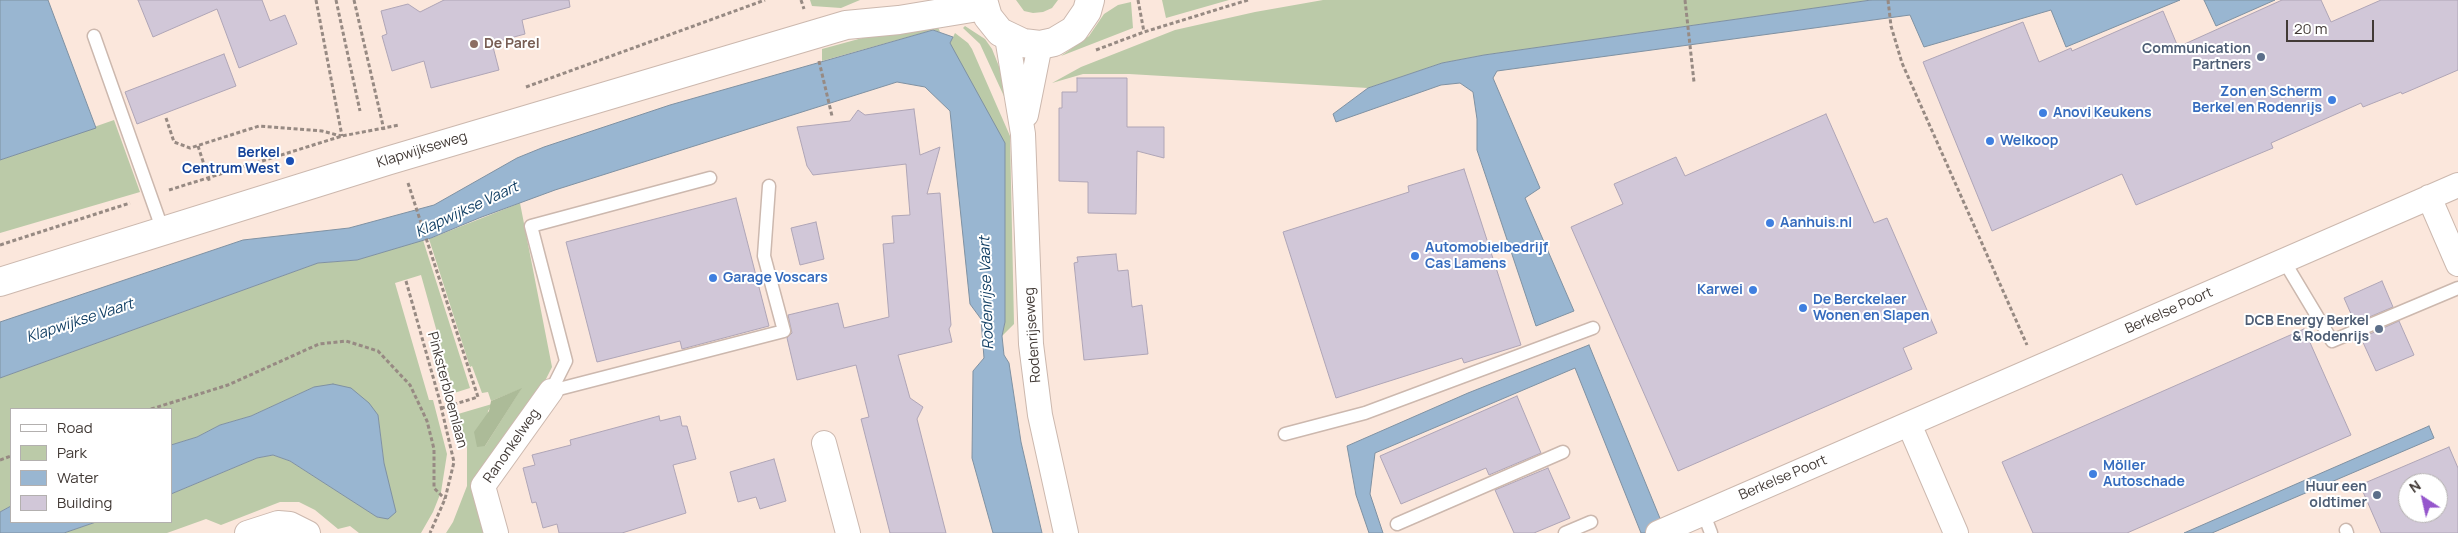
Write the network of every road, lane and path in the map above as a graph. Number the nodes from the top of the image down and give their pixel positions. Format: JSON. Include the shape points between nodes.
{"nodes":[{"id":1,"x":316,"y":0,"type":"edge"},
{"id":2,"x":336,"y":0,"type":"edge"},
{"id":3,"x":354,"y":0,"type":"edge"},
{"id":4,"x":765,"y":0,"type":"edge"},
{"id":5,"x":894,"y":0,"type":"edge"},
{"id":6,"x":1091,"y":0,"type":"edge"},
{"id":7,"x":1138,"y":0,"type":"edge"},
{"id":8,"x":1248,"y":0,"type":"edge"},
{"id":9,"x":1685,"y":0,"type":"edge"},
{"id":10,"x":1888,"y":0,"type":"edge"},
{"id":11,"x":983,"y":3,"type":"edge"},
{"id":12,"x":846,"y":25,"type":"junction"},
{"id":13,"x":94,"y":36,"type":"dead end"},
{"id":14,"x":1007,"y":37,"type":"junction"},
{"id":15,"x":1040,"y":45,"type":"junction"},
{"id":16,"x":819,"y":60,"type":"dead end"},
{"id":17,"x":1694,"y":82,"type":"dead end"},
{"id":18,"x":523,"y":88,"type":"dead end"},
{"id":19,"x":360,"y":110,"type":"dead end"},
{"id":20,"x":832,"y":116,"type":"dead end"},
{"id":21,"x":166,"y":118,"type":"dead end"},
{"id":22,"x":402,"y":125,"type":"dead end"},
{"id":23,"x":383,"y":128,"type":"junction"},
{"id":24,"x":1023,"y":134,"type":"junction"},
{"id":25,"x":342,"y":136,"type":"junction"},
{"id":26,"x":198,"y":146,"type":"junction"},
{"id":27,"x":397,"y":158,"type":"junction"},
{"id":28,"x":710,"y":178,"type":"dead end"},
{"id":29,"x":210,"y":183,"type":"dead end"},
{"id":30,"x":2458,"y":185,"type":"edge"},
{"id":31,"x":769,"y":186,"type":"dead end"},
{"id":32,"x":410,"y":188,"type":"junction"},
{"id":33,"x":405,"y":190,"type":"dead end"},
{"id":34,"x":2430,"y":197,"type":"junction"},
{"id":35,"x":163,"y":231,"type":"junction"},
{"id":36,"x":2284,"y":261,"type":"junction"},
{"id":37,"x":2458,"y":264,"type":"edge"},
{"id":38,"x":406,"y":281,"type":"dead end"},
{"id":39,"x":0,"y":282,"type":"edge"},
{"id":40,"x":2458,"y":288,"type":"edge"},
{"id":41,"x":1593,"y":328,"type":"dead end"},
{"id":42,"x":2037,"y":368,"type":"junction"},
{"id":43,"x":551,"y":391,"type":"junction"},
{"id":44,"x":154,"y":408,"type":"edge"},
{"id":45,"x":442,"y":408,"type":"junction"},
{"id":46,"x":1909,"y":424,"type":"junction"},
{"id":47,"x":1285,"y":434,"type":"dead end"},
{"id":48,"x":824,"y":443,"type":"dead end"},
{"id":49,"x":1563,"y":452,"type":"dead end"},
{"id":50,"x":445,"y":499,"type":"junction"},
{"id":51,"x":1591,"y":522,"type":"dead end"},
{"id":52,"x":1707,"y":523,"type":"edge"},
{"id":53,"x":1398,"y":524,"type":"dead end"},
{"id":54,"x":1663,"y":531,"type":"edge"},
{"id":55,"x":247,"y":533,"type":"edge"},
{"id":56,"x":308,"y":533,"type":"edge"},
{"id":57,"x":430,"y":533,"type":"edge"},
{"id":58,"x":496,"y":533,"type":"edge"},
{"id":59,"x":848,"y":533,"type":"edge"},
{"id":60,"x":1066,"y":533,"type":"edge"},
{"id":61,"x":1565,"y":533,"type":"edge"},
{"id":62,"x":1956,"y":533,"type":"edge"}],
"edges":[{"from":1,"to":25,"type":"path"},
{"from":2,"to":19,"type":"path"},
{"from":3,"to":23,"type":"path"},
{"from":4,"to":18,"type":"path"},
{"from":5,"to":12,"type":"main road","name":"Klapwijkseweg"},
{"from":6,"to":15,"type":"main road","via":[[1082,21],[1074,30],[1060,40]]},
{"from":7,"to":8,"type":"path","via":[[1144,32]]},
{"from":9,"to":17,"type":"path"},
{"from":10,"to":42,"type":"path","via":[[1890,26],[1902,62]]},
{"from":11,"to":12,"type":"main road","name":"Klapwijkseweg","via":[[899,20]]},
{"from":11,"to":14,"type":"main road","via":[[995,26]]},
{"from":12,"to":27,"type":"main road","name":"Klapwijkseweg"},
{"from":13,"to":35,"type":"lane"},
{"from":14,"to":15,"type":"main road"},
{"from":14,"to":24,"type":"street","name":"Rodenrijseweg"},
{"from":15,"to":24,"type":"street","name":"Rodenrijseweg"},
{"from":16,"to":20,"type":"path"},
{"from":21,"to":26,"type":"path","via":[[174,142],[190,148]]},
{"from":22,"to":23,"type":"path"},
{"from":23,"to":25,"type":"path"},
{"from":23,"to":27,"type":"path"},
{"from":24,"to":60,"type":"street","name":"Rodenrijseweg","via":[[1031,344],[1040,415]]},
{"from":25,"to":26,"type":"path","via":[[322,131],[259,126]]},
{"from":26,"to":29,"type":"path"},
{"from":27,"to":32,"type":"path"},
{"from":27,"to":35,"type":"main road","name":"Klapwijkseweg"},
{"from":28,"to":43,"type":"lane","via":[[531,226],[566,361]]},
{"from":30,"to":34,"type":"street","name":"Berkelse Poort"},
{"from":31,"to":43,"type":"lane","via":[[764,256],[784,331]]},
{"from":32,"to":33,"type":"path"},
{"from":32,"to":45,"type":"path","via":[[478,397]]},
{"from":34,"to":36,"type":"street","name":"Berkelse Poort"},
{"from":34,"to":37,"type":"street"},
{"from":35,"to":39,"type":"main road","name":"Klapwijkseweg"},
{"from":36,"to":40,"type":"lane","via":[[2332,341]]},
{"from":36,"to":42,"type":"street","name":"Berkelse Poort"},
{"from":38,"to":45,"type":"path","name":"Pinksterbloemlaan"},
{"from":41,"to":47,"type":"lane","via":[[1365,413]]},
{"from":42,"to":46,"type":"street","name":"Berkelse Poort"},
{"from":43,"to":58,"type":"street","name":"Ranonkelweg","via":[[483,486]]},
{"from":44,"to":50,"type":"path","via":[[228,385],[319,344],[346,341],[378,351],[410,385],[427,421],[434,450],[434,488]]},
{"from":45,"to":50,"type":"path","name":"Pinksterbloemlaan","via":[[454,462]]},
{"from":46,"to":52,"type":"street","name":"Berkelse Poort"},
{"from":46,"to":62,"type":"street"},
{"from":48,"to":59,"type":"street"},
{"from":49,"to":53,"type":"lane"},
{"from":50,"to":57,"type":"path","name":"Pinksterbloemlaan"},
{"from":51,"to":61,"type":"lane"},
{"from":52,"to":54,"type":"street","name":"Berkelse Poort"},
{"from":55,"to":56,"type":"street","via":[[278,523],[290,524]]}]}
